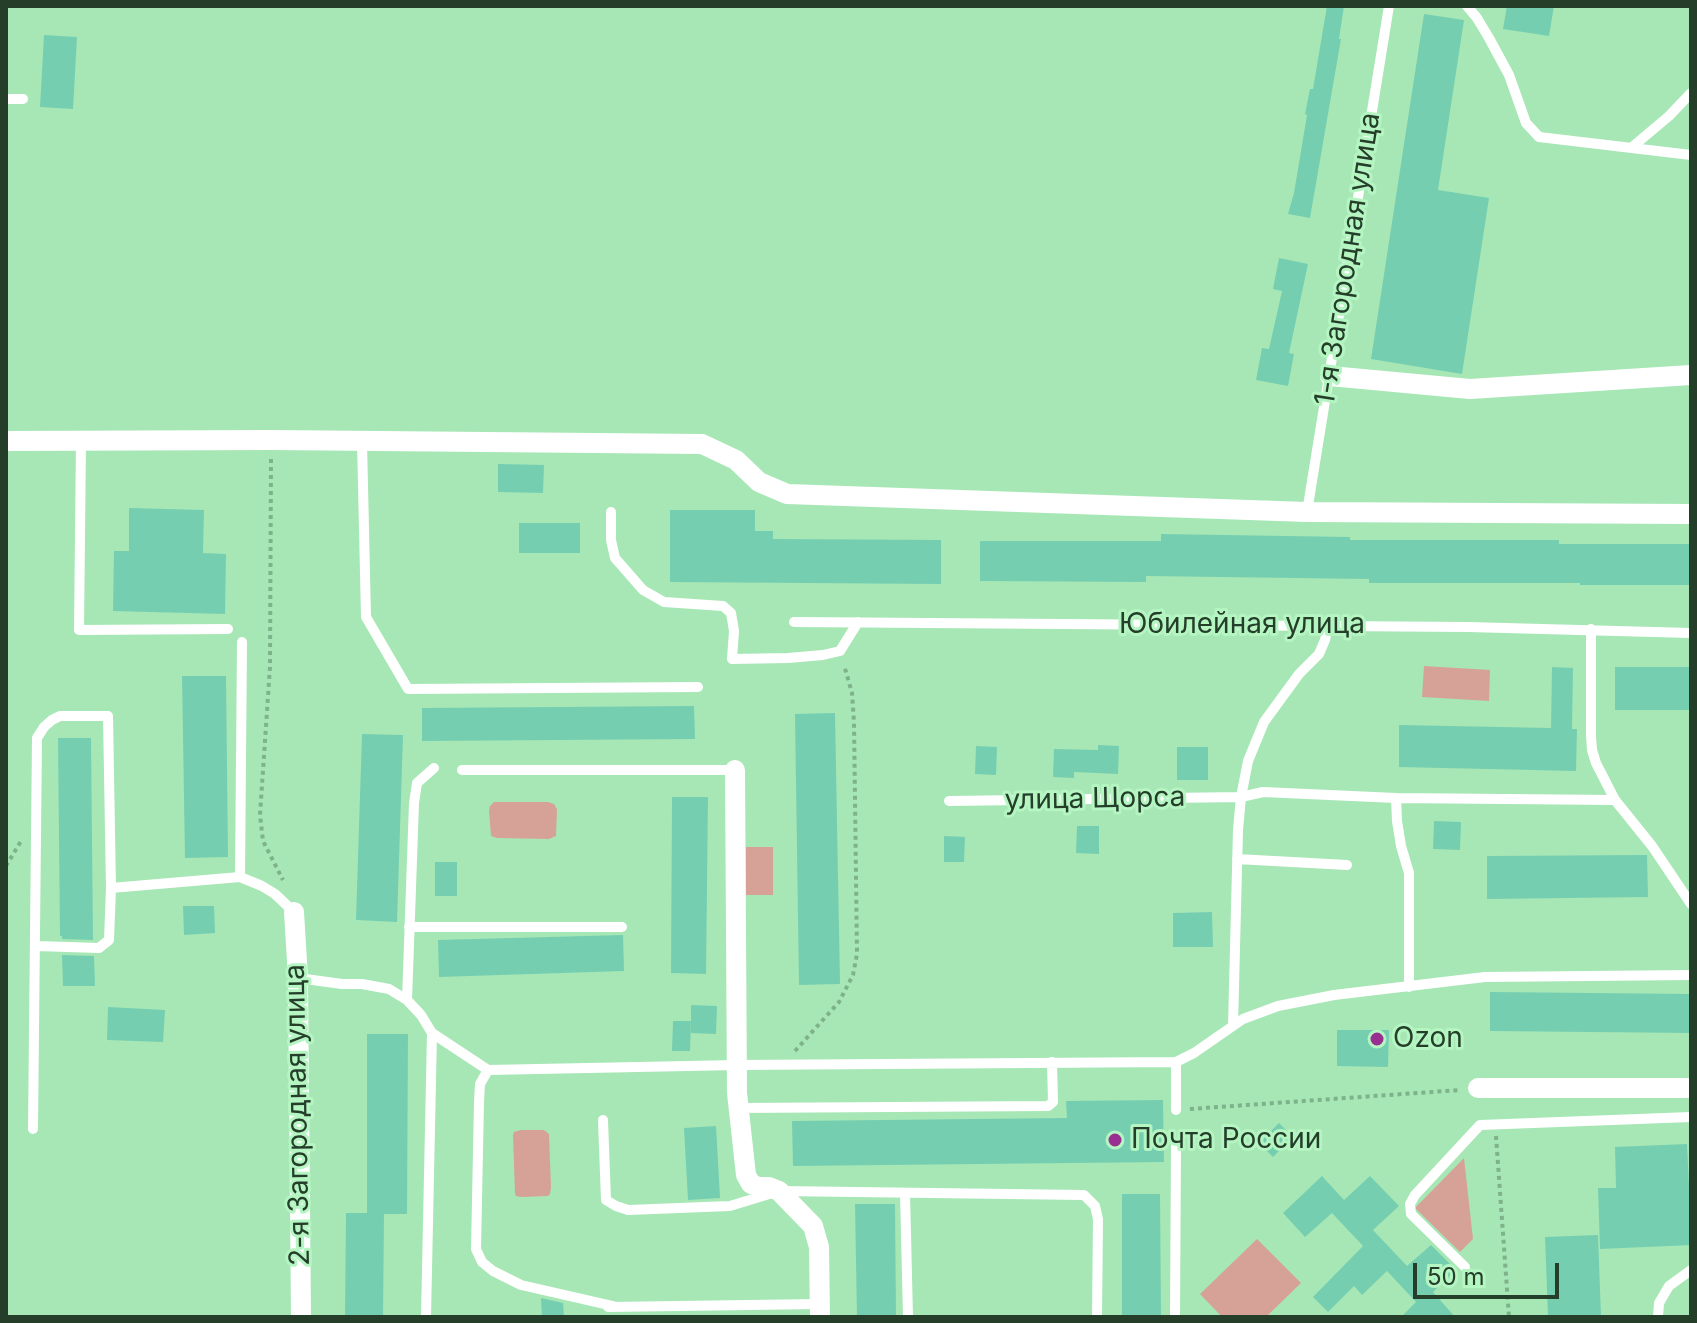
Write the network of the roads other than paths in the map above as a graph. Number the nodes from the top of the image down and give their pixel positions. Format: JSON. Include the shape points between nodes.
{"nodes":[{"id":1,"x":1389,"y":6,"type":"edge"},
{"id":2,"x":1467,"y":6,"type":"edge"},
{"id":3,"x":1691,"y":93,"type":"edge"},
{"id":4,"x":6,"y":99,"type":"edge"},
{"id":5,"x":23,"y":99,"type":"dead end"},
{"id":6,"x":1631,"y":148,"type":"junction"},
{"id":7,"x":1691,"y":155,"type":"edge"},
{"id":8,"x":1691,"y":375,"type":"edge"},
{"id":9,"x":1330,"y":376,"type":"junction"},
{"id":10,"x":81,"y":440,"type":"junction"},
{"id":11,"x":6,"y":441,"type":"edge"},
{"id":12,"x":362,"y":442,"type":"junction"},
{"id":13,"x":611,"y":512,"type":"dead end"},
{"id":14,"x":1307,"y":512,"type":"junction"},
{"id":15,"x":1691,"y":514,"type":"edge"},
{"id":16,"x":794,"y":622,"type":"dead end"},
{"id":17,"x":858,"y":622,"type":"junction"},
{"id":18,"x":1328,"y":626,"type":"junction"},
{"id":19,"x":228,"y":629,"type":"dead end"},
{"id":20,"x":1591,"y":629,"type":"junction"},
{"id":21,"x":1691,"y":633,"type":"edge"},
{"id":22,"x":242,"y":642,"type":"dead end"},
{"id":23,"x":698,"y":687,"type":"dead end"},
{"id":24,"x":434,"y":768,"type":"dead end"},
{"id":25,"x":462,"y":770,"type":"dead end"},
{"id":26,"x":735,"y":770,"type":"joint"},
{"id":27,"x":1241,"y":797,"type":"junction"},
{"id":28,"x":1396,"y":798,"type":"junction"},
{"id":29,"x":1615,"y":800,"type":"junction"},
{"id":30,"x":949,"y":801,"type":"dead end"},
{"id":31,"x":1237,"y":859,"type":"junction"},
{"id":32,"x":1347,"y":865,"type":"dead end"},
{"id":33,"x":240,"y":877,"type":"junction"},
{"id":34,"x":111,"y":888,"type":"junction"},
{"id":35,"x":1691,"y":904,"type":"edge"},
{"id":36,"x":294,"y":912,"type":"joint"},
{"id":37,"x":409,"y":927,"type":"junction"},
{"id":38,"x":622,"y":927,"type":"dead end"},
{"id":39,"x":36,"y":946,"type":"junction"},
{"id":40,"x":1691,"y":975,"type":"edge"},
{"id":41,"x":298,"y":978,"type":"junction"},
{"id":42,"x":1409,"y":987,"type":"junction"},
{"id":43,"x":407,"y":1000,"type":"junction"},
{"id":44,"x":1233,"y":1026,"type":"junction"},
{"id":45,"x":432,"y":1033,"type":"junction"},
{"id":46,"x":1052,"y":1062,"type":"junction"},
{"id":47,"x":1176,"y":1062,"type":"junction"},
{"id":48,"x":737,"y":1065,"type":"junction"},
{"id":49,"x":488,"y":1070,"type":"junction"},
{"id":50,"x":1478,"y":1088,"type":"road end"},
{"id":51,"x":1691,"y":1088,"type":"edge"},
{"id":52,"x":738,"y":1108,"type":"junction"},
{"id":53,"x":1176,"y":1110,"type":"road end"},
{"id":54,"x":1691,"y":1117,"type":"edge"},
{"id":55,"x":603,"y":1120,"type":"dead end"},
{"id":56,"x":33,"y":1129,"type":"dead end"},
{"id":57,"x":1176,"y":1146,"type":"dead end"},
{"id":58,"x":779,"y":1191,"type":"junction"},
{"id":59,"x":905,"y":1193,"type":"junction"},
{"id":60,"x":1465,"y":1267,"type":"dead end"},
{"id":61,"x":1691,"y":1270,"type":"edge"},
{"id":62,"x":820,"y":1310,"type":"edge"},
{"id":63,"x":301,"y":1317,"type":"edge"},
{"id":64,"x":426,"y":1317,"type":"edge"},
{"id":65,"x":908,"y":1317,"type":"edge"},
{"id":66,"x":1097,"y":1317,"type":"edge"},
{"id":67,"x":1175,"y":1317,"type":"edge"},
{"id":68,"x":1658,"y":1317,"type":"edge"}],
"edges":[{"from":1,"to":9,"type":"lane","name":"1-я Загородная улица"},
{"from":2,"to":6,"type":"lane","via":[[1509,75],[1526,123],[1539,137]]},
{"from":3,"to":6,"type":"lane"},
{"from":4,"to":5,"type":"lane"},
{"from":6,"to":7,"type":"lane"},
{"from":8,"to":9,"type":"street","via":[[1470,389]]},
{"from":9,"to":14,"type":"lane","name":"1-я Загородная улица"},
{"from":10,"to":11,"type":"street"},
{"from":10,"to":12,"type":"street"},
{"from":10,"to":19,"type":"lane","via":[[79,630]]},
{"from":12,"to":14,"type":"street","via":[[702,444],[787,494]]},
{"from":12,"to":23,"type":"lane","via":[[366,617],[408,689]]},
{"from":13,"to":17,"type":"lane","via":[[615,558],[643,590],[664,602],[723,606],[731,613],[732,659],[840,651]]},
{"from":14,"to":15,"type":"street"},
{"from":16,"to":17,"type":"lane","name":"Юбилейная улица"},
{"from":17,"to":18,"type":"lane","name":"Юбилейная улица"},
{"from":18,"to":20,"type":"lane","name":"Юбилейная улица"},
{"from":18,"to":27,"type":"lane","via":[[1319,654],[1264,722]]},
{"from":20,"to":21,"type":"lane","name":"Юбилейная улица"},
{"from":20,"to":29,"type":"lane","via":[[1592,750]]},
{"from":22,"to":33,"type":"lane"},
{"from":24,"to":37,"type":"lane","via":[[417,783]]},
{"from":25,"to":26,"type":"lane"},
{"from":26,"to":48,"type":"street"},
{"from":27,"to":28,"type":"lane","name":"улица Щорса","via":[[1263,792]]},
{"from":27,"to":30,"type":"lane","name":"улица Щорса"},
{"from":27,"to":31,"type":"lane"},
{"from":28,"to":29,"type":"lane","name":"улица Щорса"},
{"from":28,"to":42,"type":"lane","via":[[1409,873]]},
{"from":29,"to":35,"type":"lane"},
{"from":31,"to":32,"type":"lane"},
{"from":31,"to":44,"type":"lane"},
{"from":33,"to":34,"type":"lane"},
{"from":33,"to":36,"type":"lane","via":[[275,894]]},
{"from":34,"to":39,"type":"lane","via":[[109,940],[99,948]]},
{"from":34,"to":39,"type":"lane","via":[[108,716],[60,716],[37,738]]},
{"from":36,"to":41,"type":"street","name":"2-я Загородная улица"},
{"from":37,"to":38,"type":"lane"},
{"from":37,"to":43,"type":"lane"},
{"from":39,"to":56,"type":"lane"},
{"from":40,"to":42,"type":"lane","via":[[1485,977]]},
{"from":41,"to":43,"type":"lane","via":[[389,989]]},
{"from":41,"to":63,"type":"street","name":"2-я Загородная улица"},
{"from":42,"to":44,"type":"lane","via":[[1278,1006]]},
{"from":43,"to":45,"type":"lane"},
{"from":44,"to":47,"type":"lane"},
{"from":45,"to":49,"type":"lane"},
{"from":45,"to":64,"type":"lane"},
{"from":46,"to":47,"type":"lane"},
{"from":46,"to":48,"type":"lane"},
{"from":46,"to":52,"type":"lane","via":[[1053,1102],[1048,1106]]},
{"from":47,"to":53,"type":"lane"},
{"from":48,"to":49,"type":"lane"},
{"from":48,"to":52,"type":"street"},
{"from":49,"to":62,"type":"lane","via":[[480,1084],[476,1249],[493,1271],[521,1285],[609,1307]]},
{"from":50,"to":51,"type":"street"},
{"from":52,"to":58,"type":"street","via":[[746,1175],[751,1184]]},
{"from":54,"to":60,"type":"lane","via":[[1480,1125],[1410,1204],[1411,1214]]},
{"from":55,"to":58,"type":"lane","via":[[606,1200],[616,1206],[730,1206]]},
{"from":57,"to":67,"type":"lane"},
{"from":58,"to":59,"type":"lane"},
{"from":58,"to":62,"type":"street","via":[[813,1226],[819,1247]]},
{"from":59,"to":65,"type":"lane"},
{"from":59,"to":66,"type":"lane","via":[[1084,1195],[1098,1219]]},
{"from":61,"to":68,"type":"lane","via":[[1669,1286]]}]}
